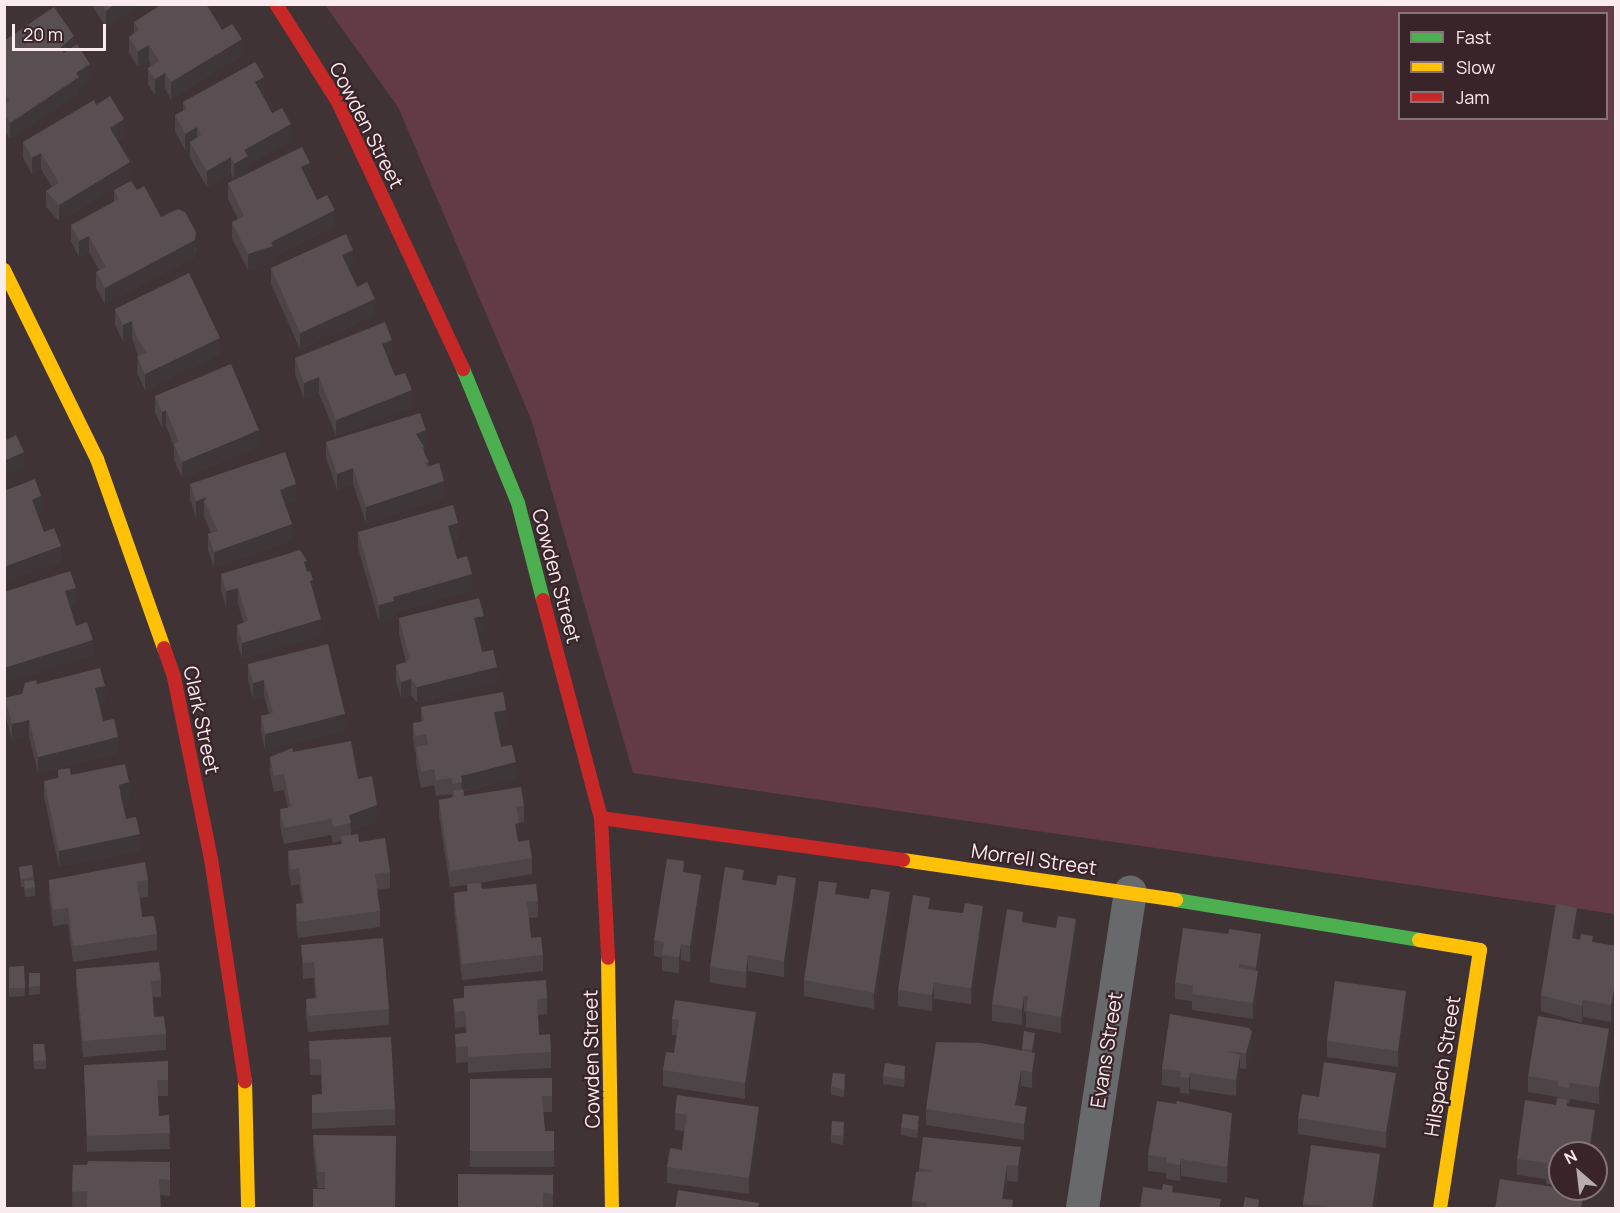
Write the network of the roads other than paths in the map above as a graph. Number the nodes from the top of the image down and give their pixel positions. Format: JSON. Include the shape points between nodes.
{"nodes":[{"id":1,"x":276,"y":4,"type":"edge"},
{"id":2,"x":4,"y":270,"type":"edge"},
{"id":3,"x":601,"y":818,"type":"junction"},
{"id":4,"x":1130,"y":892,"type":"junction"},
{"id":5,"x":1460,"y":946,"type":"joint"},
{"id":6,"x":248,"y":1209,"type":"edge"},
{"id":7,"x":612,"y":1209,"type":"edge"},
{"id":8,"x":1082,"y":1209,"type":"edge"},
{"id":9,"x":1440,"y":1209,"type":"edge"}],
"edges":[{"from":1,"to":3,"type":"street","name":"Cowden Street","via":[[338,102],[450,339],[518,503]]},
{"from":2,"to":6,"type":"street","name":"Clark Street","via":[[97,459],[174,677],[212,859],[244,1058]]},
{"from":3,"to":4,"type":"street","name":"Morrell Street"},
{"from":3,"to":7,"type":"street","name":"Cowden Street","via":[[611,1030]]},
{"from":4,"to":5,"type":"street","name":"Morrell Street"},
{"from":4,"to":8,"type":"street","name":"Evans Street"},
{"from":5,"to":9,"type":"street","name":"Hilspach Street","via":[[1480,950]]}]}
